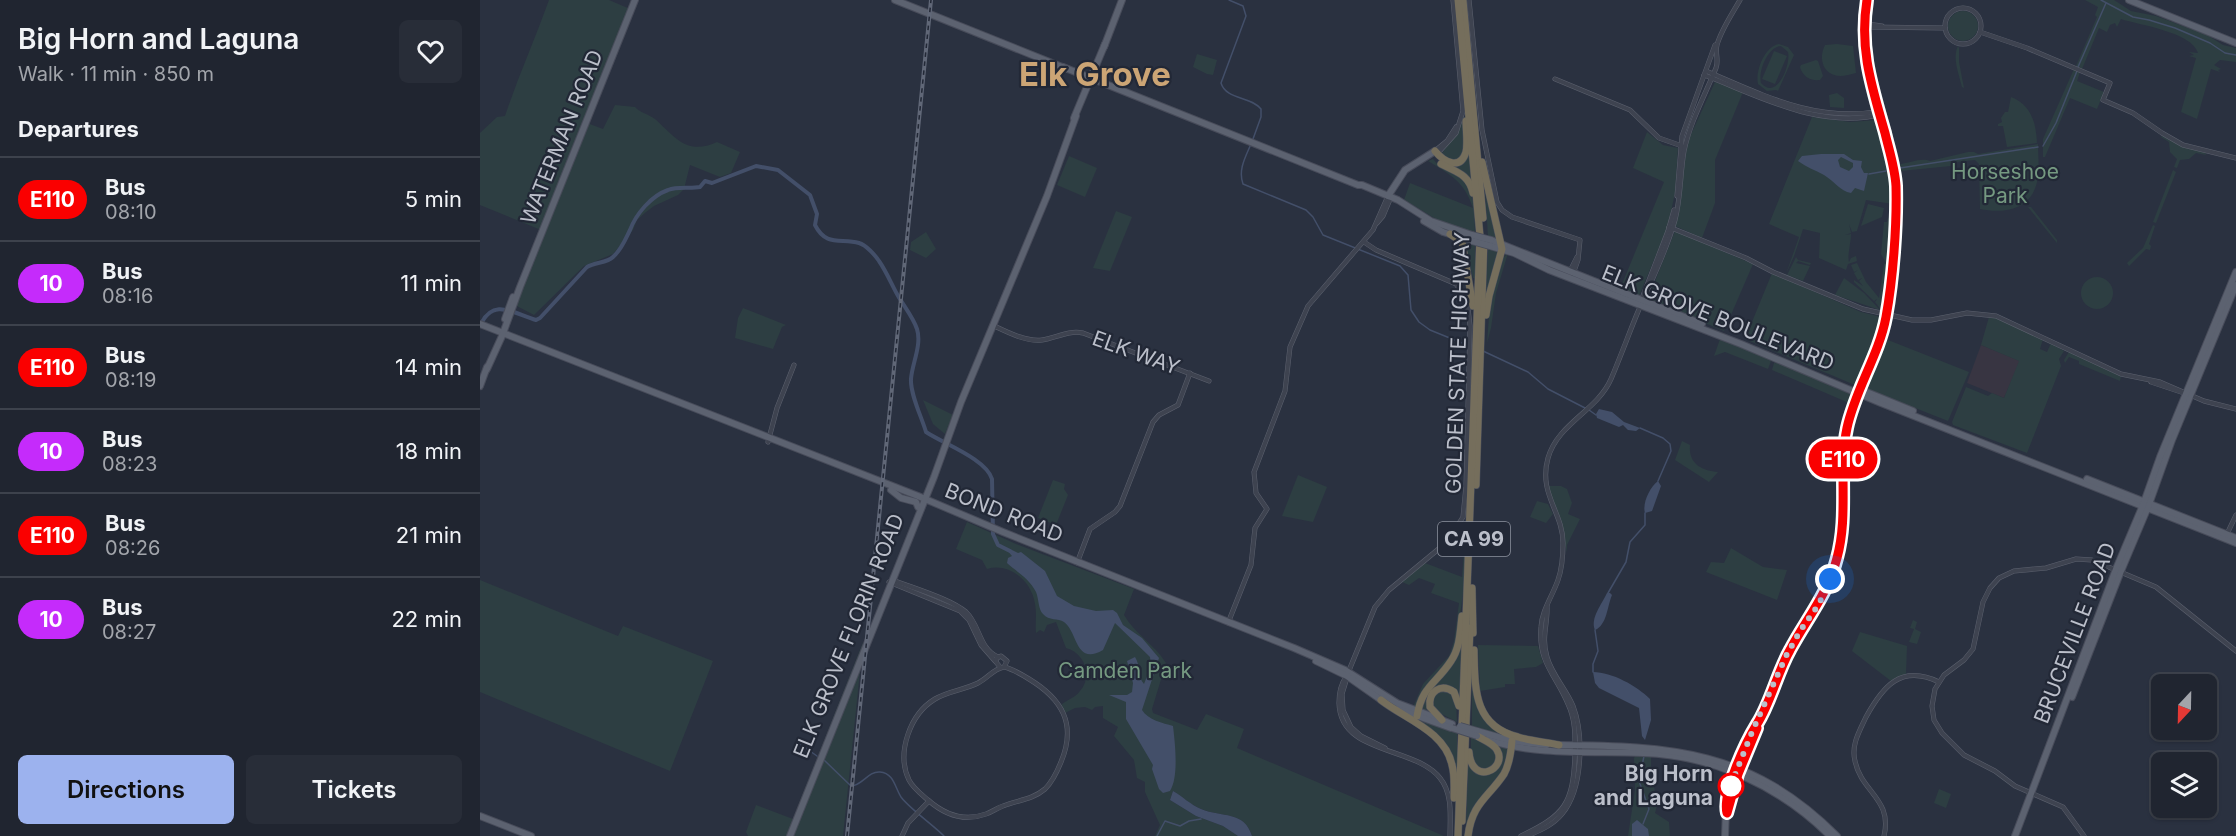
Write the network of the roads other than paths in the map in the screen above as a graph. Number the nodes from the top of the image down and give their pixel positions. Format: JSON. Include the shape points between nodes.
{"nodes":[{"id":1,"x":635,"y":0,"type":"edge"},
{"id":2,"x":895,"y":0,"type":"edge"},
{"id":3,"x":1122,"y":0,"type":"edge"},
{"id":4,"x":1453,"y":0,"type":"edge"},
{"id":5,"x":1458,"y":0,"type":"edge"},
{"id":6,"x":1463,"y":0,"type":"edge"},
{"id":7,"x":1469,"y":0,"type":"edge"},
{"id":8,"x":1739,"y":0,"type":"edge"},
{"id":9,"x":1869,"y":0,"type":"edge"},
{"id":10,"x":2129,"y":0,"type":"edge"},
{"id":11,"x":2138,"y":0,"type":"edge"},
{"id":12,"x":2179,"y":18,"type":"junction"},
{"id":13,"x":1867,"y":25,"type":"junction"},
{"id":14,"x":1945,"y":28,"type":"junction"},
{"id":15,"x":1980,"y":32,"type":"junction"},
{"id":16,"x":2236,"y":41,"type":"edge"},
{"id":17,"x":1705,"y":73,"type":"junction"},
{"id":18,"x":1465,"y":74,"type":"junction"},
{"id":19,"x":1712,"y":76,"type":"junction"},
{"id":20,"x":1091,"y":79,"type":"junction"},
{"id":21,"x":1555,"y":79,"type":"dead end"},
{"id":22,"x":1462,"y":106,"type":"junction"},
{"id":23,"x":1474,"y":113,"type":"junction"},
{"id":24,"x":1881,"y":113,"type":"junction"},
{"id":25,"x":1458,"y":120,"type":"junction"},
{"id":26,"x":1457,"y":130,"type":"junction"},
{"id":27,"x":1683,"y":146,"type":"junction"},
{"id":28,"x":1434,"y":153,"type":"junction"},
{"id":29,"x":2236,"y":158,"type":"edge"},
{"id":30,"x":1412,"y":164,"type":"junction"},
{"id":31,"x":1407,"y":173,"type":"junction"},
{"id":32,"x":1399,"y":182,"type":"junction"},
{"id":33,"x":1389,"y":198,"type":"junction"},
{"id":34,"x":1398,"y":201,"type":"junction"},
{"id":35,"x":1479,"y":220,"type":"junction"},
{"id":36,"x":1429,"y":222,"type":"junction"},
{"id":37,"x":1671,"y":228,"type":"junction"},
{"id":38,"x":1450,"y":234,"type":"junction"},
{"id":39,"x":1472,"y":238,"type":"junction"},
{"id":40,"x":1364,"y":242,"type":"junction"},
{"id":41,"x":1502,"y":246,"type":"junction"},
{"id":42,"x":1571,"y":274,"type":"junction"},
{"id":43,"x":2235,"y":279,"type":"edge"},
{"id":44,"x":1642,"y":302,"type":"junction"},
{"id":45,"x":1667,"y":315,"type":"junction"},
{"id":46,"x":1887,"y":315,"type":"junction"},
{"id":47,"x":1693,"y":321,"type":"junction"},
{"id":48,"x":2216,"y":321,"type":"junction"},
{"id":49,"x":992,"y":325,"type":"junction"},
{"id":50,"x":483,"y":327,"type":"edge"},
{"id":51,"x":1476,"y":333,"type":"junction"},
{"id":52,"x":501,"y":334,"type":"junction"},
{"id":53,"x":2213,"y":342,"type":"junction"},
{"id":54,"x":1477,"y":347,"type":"junction"},
{"id":55,"x":1775,"y":356,"type":"junction"},
{"id":56,"x":794,"y":365,"type":"dead end"},
{"id":57,"x":1190,"y":373,"type":"junction"},
{"id":58,"x":1209,"y":381,"type":"dead end"},
{"id":59,"x":480,"y":386,"type":"edge"},
{"id":60,"x":1859,"y":391,"type":"junction"},
{"id":61,"x":2187,"y":395,"type":"junction"},
{"id":62,"x":681,"y":408,"type":"junction"},
{"id":63,"x":2236,"y":409,"type":"edge"},
{"id":64,"x":699,"y":411,"type":"junction"},
{"id":65,"x":769,"y":440,"type":"junction"},
{"id":66,"x":2169,"y":441,"type":"junction"},
{"id":67,"x":944,"y":448,"type":"junction"},
{"id":68,"x":799,"y":454,"type":"junction"},
{"id":69,"x":939,"y":456,"type":"junction"},
{"id":70,"x":819,"y":458,"type":"junction"},
{"id":71,"x":938,"y":466,"type":"junction"},
{"id":72,"x":854,"y":474,"type":"junction"},
{"id":73,"x":922,"y":502,"type":"junction"},
{"id":74,"x":2146,"y":504,"type":"junction"},
{"id":75,"x":2236,"y":515,"type":"edge"},
{"id":76,"x":986,"y":526,"type":"junction"},
{"id":77,"x":2226,"y":536,"type":"junction"},
{"id":78,"x":2236,"y":538,"type":"edge"},
{"id":79,"x":2236,"y":543,"type":"edge"},
{"id":80,"x":904,"y":546,"type":"junction"},
{"id":81,"x":1077,"y":562,"type":"junction"},
{"id":82,"x":2118,"y":570,"type":"junction"},
{"id":83,"x":1468,"y":575,"type":"junction"},
{"id":84,"x":891,"y":581,"type":"junction"},
{"id":85,"x":1472,"y":588,"type":"junction"},
{"id":86,"x":1547,"y":606,"type":"junction"},
{"id":87,"x":1815,"y":611,"type":"junction"},
{"id":88,"x":1228,"y":622,"type":"junction"},
{"id":89,"x":1245,"y":631,"type":"junction"},
{"id":90,"x":1802,"y":631,"type":"junction"},
{"id":91,"x":1256,"y":632,"type":"junction"},
{"id":92,"x":2236,"y":651,"type":"edge"},
{"id":93,"x":858,"y":658,"type":"junction"},
{"id":94,"x":1000,"y":663,"type":"junction"},
{"id":95,"x":858,"y":669,"type":"junction"},
{"id":96,"x":1348,"y":674,"type":"junction"},
{"id":97,"x":1939,"y":682,"type":"junction"},
{"id":98,"x":1381,"y":700,"type":"junction"},
{"id":99,"x":1570,"y":703,"type":"junction"},
{"id":100,"x":1340,"y":711,"type":"junction"},
{"id":101,"x":1573,"y":711,"type":"junction"},
{"id":102,"x":1418,"y":714,"type":"junction"},
{"id":103,"x":1442,"y":720,"type":"junction"},
{"id":104,"x":1348,"y":723,"type":"junction"},
{"id":105,"x":1462,"y":723,"type":"junction"},
{"id":106,"x":1757,"y":725,"type":"junction"},
{"id":107,"x":1452,"y":726,"type":"junction"},
{"id":108,"x":1752,"y":732,"type":"junction"},
{"id":109,"x":1477,"y":734,"type":"junction"},
{"id":110,"x":1466,"y":736,"type":"junction"},
{"id":111,"x":1511,"y":744,"type":"junction"},
{"id":112,"x":1750,"y":744,"type":"junction"},
{"id":113,"x":1559,"y":745,"type":"junction"},
{"id":114,"x":1385,"y":748,"type":"junction"},
{"id":115,"x":1577,"y":748,"type":"junction"},
{"id":116,"x":1645,"y":750,"type":"junction"},
{"id":117,"x":1695,"y":754,"type":"junction"},
{"id":118,"x":1677,"y":757,"type":"junction"},
{"id":119,"x":1738,"y":771,"type":"junction"},
{"id":120,"x":2034,"y":794,"type":"junction"},
{"id":121,"x":801,"y":800,"type":"junction"},
{"id":122,"x":929,"y":801,"type":"junction"},
{"id":123,"x":802,"y":808,"type":"junction"},
{"id":124,"x":480,"y":816,"type":"edge"},
{"id":125,"x":531,"y":836,"type":"edge"},
{"id":126,"x":789,"y":836,"type":"edge"},
{"id":127,"x":902,"y":836,"type":"edge"},
{"id":128,"x":1456,"y":836,"type":"edge"},
{"id":129,"x":1468,"y":836,"type":"edge"},
{"id":130,"x":1521,"y":836,"type":"edge"},
{"id":131,"x":1527,"y":836,"type":"edge"},
{"id":132,"x":1725,"y":836,"type":"edge"},
{"id":133,"x":1830,"y":836,"type":"edge"},
{"id":134,"x":1837,"y":836,"type":"edge"},
{"id":135,"x":1884,"y":836,"type":"edge"},
{"id":136,"x":2017,"y":836,"type":"edge"},
{"id":137,"x":2084,"y":836,"type":"edge"}],
"edges":[{"from":1,"to":52,"type":"main road","name":"WATERMAN ROAD"},
{"from":2,"to":20,"type":"main road","name":"ELK GROVE BOULEVARD"},
{"from":3,"to":20,"type":"main road","name":"ELK GROVE FLORIN ROAD"},
{"from":4,"to":22,"type":"street"},
{"from":5,"to":18,"type":"highway","name":"GOLDEN STATE HIGHWAY","number":"CA 99"},
{"from":6,"to":23,"type":"highway","name":"GOLDEN STATE HIGHWAY","number":"CA 99"},
{"from":7,"to":42,"type":"street","via":[[1482,130],[1498,204],[1512,217],[1580,240]]},
{"from":8,"to":17,"type":"street"},
{"from":8,"to":19,"type":"street","via":[[1717,46]]},
{"from":9,"to":13,"type":"main road"},
{"from":9,"to":24,"type":"main road","via":[[1865,58]]},
{"from":10,"to":12,"type":"main road"},
{"from":11,"to":12,"type":"main road"},
{"from":12,"to":16,"type":"main road"},
{"from":13,"to":14,"type":"street"},
{"from":13,"to":24,"type":"main road","via":[[1869,63]]},
{"from":14,"to":15,"type":"street","via":[[1950,39],[1961,44],[1972,41]]},
{"from":14,"to":15,"type":"street","via":[[1950,14],[1965,8],[1979,18]]},
{"from":15,"to":29,"type":"street","via":[[2110,83],[2103,100],[2133,113],[2183,145]]},
{"from":17,"to":19,"type":"street"},
{"from":17,"to":27,"type":"street","via":[[1686,121]]},
{"from":18,"to":28,"type":"highway","via":[[1465,154],[1453,164]]},
{"from":18,"to":35,"type":"highway","name":"GOLDEN STATE HIGHWAY","number":"CA 99"},
{"from":19,"to":24,"type":"street","via":[[1810,111],[1838,115]]},
{"from":19,"to":27,"type":"street"},
{"from":20,"to":33,"type":"main road","name":"ELK GROVE BOULEVARD"},
{"from":20,"to":49,"type":"main road","name":"ELK GROVE FLORIN ROAD"},
{"from":21,"to":27,"type":"street","via":[[1630,110],[1659,138]]},
{"from":22,"to":25,"type":"street"},
{"from":22,"to":26,"type":"street"},
{"from":23,"to":41,"type":"highway"},
{"from":23,"to":54,"type":"highway","name":"GOLDEN STATE HIGHWAY","number":"CA 99","via":[[1484,237]]},
{"from":24,"to":46,"type":"main road","via":[[1896,183]]},
{"from":25,"to":26,"type":"street"},
{"from":25,"to":28,"type":"street"},
{"from":26,"to":28,"type":"street","via":[[1449,143]]},
{"from":27,"to":37,"type":"street","via":[[1677,208]]},
{"from":28,"to":30,"type":"main road"},
{"from":28,"to":31,"type":"main road"},
{"from":28,"to":35,"type":"highway","via":[[1441,164],[1468,179]]},
{"from":30,"to":31,"type":"main road"},
{"from":30,"to":33,"type":"main road"},
{"from":31,"to":32,"type":"main road"},
{"from":32,"to":33,"type":"main road"},
{"from":32,"to":34,"type":"main road","via":[[1395,194]]},
{"from":33,"to":34,"type":"main road","name":"ELK GROVE BOULEVARD"},
{"from":33,"to":36,"type":"main road","name":"ELK GROVE BOULEVARD"},
{"from":33,"to":40,"type":"street"},
{"from":34,"to":36,"type":"main road","name":"ELK GROVE BOULEVARD"},
{"from":35,"to":51,"type":"highway","name":"GOLDEN STATE HIGHWAY","number":"CA 99"},
{"from":36,"to":38,"type":"main road","name":"ELK GROVE BOULEVARD"},
{"from":36,"to":39,"type":"main road","name":"ELK GROVE BOULEVARD"},
{"from":37,"to":44,"type":"street"},
{"from":37,"to":46,"type":"street","via":[[1832,297]]},
{"from":38,"to":39,"type":"main road","name":"ELK GROVE BOULEVARD"},
{"from":38,"to":51,"type":"highway","via":[[1461,240],[1465,251]]},
{"from":39,"to":41,"type":"main road","name":"ELK GROVE BOULEVARD","bridge":true},
{"from":40,"to":54,"type":"street","via":[[1456,284],[1467,299]]},
{"from":40,"to":88,"type":"street","via":[[1312,301],[1290,347],[1285,392],[1254,472],[1256,493],[1267,510],[1254,530],[1251,564]]},
{"from":41,"to":42,"type":"main road","name":"ELK GROVE BOULEVARD"},
{"from":41,"to":54,"type":"highway"},
{"from":42,"to":44,"type":"main road","name":"ELK GROVE BOULEVARD"},
{"from":43,"to":48,"type":"main road","name":"BRUCEVILLE ROAD"},
{"from":43,"to":53,"type":"main road","name":"BRUCEVILLE ROAD"},
{"from":44,"to":45,"type":"main road","name":"ELK GROVE BOULEVARD"},
{"from":44,"to":47,"type":"main road","name":"ELK GROVE BOULEVARD"},
{"from":44,"to":86,"type":"street","via":[[1608,384],[1564,430],[1549,456],[1547,492],[1563,544],[1559,576]]},
{"from":45,"to":47,"type":"main road"},
{"from":45,"to":55,"type":"main road","name":"ELK GROVE BOULEVARD"},
{"from":46,"to":60,"type":"main road"},
{"from":46,"to":61,"type":"street","via":[[1914,320],[1971,313],[1996,316],[2115,371]]},
{"from":47,"to":55,"type":"main road","name":"ELK GROVE BOULEVARD"},
{"from":48,"to":53,"type":"main road","name":"BRUCEVILLE ROAD"},
{"from":48,"to":61,"type":"main road","name":"BRUCEVILLE ROAD"},
{"from":49,"to":57,"type":"street","name":"ELK WAY","via":[[1032,340],[1079,332]]},
{"from":49,"to":67,"type":"main road","name":"ELK GROVE FLORIN ROAD"},
{"from":50,"to":52,"type":"main road"},
{"from":51,"to":54,"type":"highway","name":"GOLDEN STATE HIGHWAY","number":"CA 99"},
{"from":52,"to":59,"type":"main road","name":"WATERMAN ROAD"},
{"from":52,"to":62,"type":"main road"},
{"from":52,"to":64,"type":"main road"},
{"from":53,"to":61,"type":"main road","name":"BRUCEVILLE ROAD"},
{"from":54,"to":83,"type":"highway","name":"GOLDEN STATE HIGHWAY","number":"CA 99"},
{"from":54,"to":85,"type":"highway","name":"GOLDEN STATE HIGHWAY","number":"CA 99"},
{"from":54,"to":96,"type":"street","via":[[1466,501],[1461,521],[1447,542],[1378,603]]},
{"from":55,"to":60,"type":"main road","name":"ELK GROVE BOULEVARD"},
{"from":55,"to":60,"type":"main road","name":"ELK GROVE BOULEVARD"},
{"from":56,"to":65,"type":"street"},
{"from":57,"to":58,"type":"street","name":"ELK WAY"},
{"from":57,"to":81,"type":"street","via":[[1178,405],[1153,422],[1119,508],[1092,527]]},
{"from":60,"to":74,"type":"main road","name":"ELK GROVE BOULEVARD"},
{"from":60,"to":87,"type":"main road","via":[[1844,444],[1844,511],[1839,549]]},
{"from":61,"to":63,"type":"street"},
{"from":61,"to":66,"type":"main road","name":"BRUCEVILLE ROAD"},
{"from":61,"to":66,"type":"main road","name":"BRUCEVILLE ROAD"},
{"from":62,"to":64,"type":"main road"},
{"from":62,"to":65,"type":"main road"},
{"from":64,"to":65,"type":"main road"},
{"from":65,"to":68,"type":"main road"},
{"from":65,"to":70,"type":"main road"},
{"from":66,"to":74,"type":"main road","name":"BRUCEVILLE ROAD"},
{"from":66,"to":74,"type":"main road","name":"BRUCEVILLE ROAD"},
{"from":67,"to":69,"type":"main road","name":"ELK GROVE FLORIN ROAD"},
{"from":67,"to":71,"type":"main road","name":"ELK GROVE FLORIN ROAD"},
{"from":68,"to":70,"type":"main road"},
{"from":68,"to":72,"type":"main road"},
{"from":69,"to":71,"type":"main road"},
{"from":69,"to":73,"type":"main road","name":"ELK GROVE FLORIN ROAD"},
{"from":70,"to":72,"type":"main road"},
{"from":71,"to":73,"type":"main road","name":"ELK GROVE FLORIN ROAD"},
{"from":72,"to":73,"type":"main road","name":"BOND ROAD","via":[[875,479]]},
{"from":72,"to":73,"type":"main road","via":[[901,498]]},
{"from":73,"to":76,"type":"main road","name":"BOND ROAD"},
{"from":73,"to":76,"type":"main road","name":"BOND ROAD"},
{"from":73,"to":80,"type":"main road","name":"ELK GROVE FLORIN ROAD"},
{"from":74,"to":77,"type":"main road","name":"ELK GROVE BOULEVARD"},
{"from":74,"to":82,"type":"main road","name":"BRUCEVILLE ROAD"},
{"from":75,"to":77,"type":"street"},
{"from":76,"to":81,"type":"main road","name":"BOND ROAD"},
{"from":77,"to":78,"type":"main road","name":"ELK GROVE BOULEVARD"},
{"from":77,"to":79,"type":"main road","name":"ELK GROVE BOULEVARD"},
{"from":80,"to":84,"type":"main road","name":"ELK GROVE FLORIN ROAD"},
{"from":80,"to":84,"type":"main road","name":"ELK GROVE FLORIN ROAD"},
{"from":81,"to":88,"type":"main road","name":"BOND ROAD"},
{"from":82,"to":92,"type":"street","via":[[2160,589]]},
{"from":82,"to":97,"type":"street","via":[[2076,559],[2003,576],[1986,593],[1971,653]]},
{"from":82,"to":120,"type":"main road","name":"BRUCEVILLE ROAD"},
{"from":83,"to":102,"type":"highway","via":[[1456,652],[1427,687]]},
{"from":83,"to":105,"type":"highway","name":"GOLDEN STATE HIGHWAY","number":"CA 99"},
{"from":84,"to":93,"type":"main road","name":"ELK GROVE FLORIN ROAD"},
{"from":84,"to":94,"type":"street","via":[[963,610]]},
{"from":84,"to":95,"type":"main road","name":"ELK GROVE FLORIN ROAD"},
{"from":85,"to":110,"type":"highway","name":"GOLDEN STATE HIGHWAY","number":"CA 99"},
{"from":85,"to":113,"type":"highway","via":[[1475,686],[1482,711],[1493,725],[1510,735]]},
{"from":86,"to":99,"type":"street","via":[[1546,654]]},
{"from":86,"to":99,"type":"street","via":[[1540,631],[1543,655],[1550,674]]},
{"from":87,"to":90,"type":"main road"},
{"from":87,"to":90,"type":"main road"},
{"from":88,"to":89,"type":"main road","name":"BOND ROAD"},
{"from":88,"to":91,"type":"main road","name":"BOND ROAD"},
{"from":89,"to":91,"type":"main road"},
{"from":89,"to":96,"type":"main road","name":"BOND ROAD"},
{"from":90,"to":106,"type":"main road","via":[[1783,663]]},
{"from":91,"to":96,"type":"main road","name":"BOND ROAD"},
{"from":93,"to":95,"type":"main road"},
{"from":93,"to":121,"type":"main road","name":"ELK GROVE FLORIN ROAD"},
{"from":94,"to":122,"type":"street","via":[[979,682],[936,698],[911,725],[906,769],[912,784]]},
{"from":94,"to":122,"type":"street","via":[[1049,692],[1066,721],[1068,742],[1053,778],[1037,795],[979,816],[950,815]]},
{"from":95,"to":123,"type":"main road","name":"ELK GROVE FLORIN ROAD"},
{"from":96,"to":98,"type":"main road","name":"BOND ROAD"},
{"from":96,"to":100,"type":"street","via":[[1340,691]]},
{"from":96,"to":102,"type":"main road","name":"BOND ROAD"},
{"from":96,"to":104,"type":"street","via":[[1342,700]]},
{"from":97,"to":120,"type":"street","via":[[1932,706],[1942,733],[1961,753]]},
{"from":97,"to":135,"type":"street","via":[[1915,675],[1892,682],[1880,695],[1856,739],[1856,768],[1883,808]]},
{"from":98,"to":102,"type":"main road","name":"BOND ROAD"},
{"from":98,"to":128,"type":"highway","via":[[1435,735],[1448,752],[1453,772]]},
{"from":99,"to":101,"type":"street"},
{"from":100,"to":104,"type":"street"},
{"from":100,"to":114,"type":"street","via":[[1352,733]]},
{"from":101,"to":115,"type":"street"},
{"from":101,"to":115,"type":"street","via":[[1577,719]]},
{"from":102,"to":103,"type":"main road","name":"BOND ROAD"},
{"from":102,"to":107,"type":"main road"},
{"from":103,"to":105,"type":"highway","via":[[1429,702],[1436,690],[1445,688],[1457,696]]},
{"from":103,"to":107,"type":"main road","name":"BOND ROAD"},
{"from":104,"to":114,"type":"street","via":[[1361,736]]},
{"from":105,"to":128,"type":"highway","name":"GOLDEN STATE HIGHWAY","number":"CA 99"},
{"from":106,"to":108,"type":"main road"},
{"from":106,"to":112,"type":"main road"},
{"from":107,"to":109,"type":"main road","bridge":true},
{"from":108,"to":112,"type":"main road"},
{"from":108,"to":119,"type":"main road"},
{"from":109,"to":110,"type":"highway","via":[[1498,751],[1499,761],[1489,771],[1479,771],[1471,764]]},
{"from":109,"to":111,"type":"main road"},
{"from":110,"to":128,"type":"highway","name":"GOLDEN STATE HIGHWAY","number":"CA 99"},
{"from":111,"to":113,"type":"main road"},
{"from":111,"to":115,"type":"main road","via":[[1533,750]]},
{"from":111,"to":129,"type":"highway","via":[[1506,770],[1480,802]]},
{"from":112,"to":119,"type":"main road"},
{"from":113,"to":115,"type":"main road"},
{"from":114,"to":128,"type":"street","via":[[1428,768],[1441,779],[1447,789]]},
{"from":115,"to":116,"type":"main road"},
{"from":115,"to":130,"type":"street","via":[[1574,780],[1565,804],[1547,824]]},
{"from":115,"to":131,"type":"street","via":[[1576,787],[1568,805],[1550,825]]},
{"from":116,"to":117,"type":"main road"},
{"from":116,"to":118,"type":"main road"},
{"from":117,"to":118,"type":"main road"},
{"from":117,"to":119,"type":"main road"},
{"from":118,"to":119,"type":"main road"},
{"from":119,"to":132,"type":"main road"},
{"from":119,"to":133,"type":"main road","via":[[1788,801]]},
{"from":119,"to":134,"type":"main road","via":[[1790,796]]},
{"from":120,"to":136,"type":"main road","name":"BRUCEVILLE ROAD"},
{"from":120,"to":137,"type":"street","via":[[2063,807]]},
{"from":121,"to":123,"type":"main road"},
{"from":121,"to":126,"type":"main road","name":"ELK GROVE FLORIN ROAD"},
{"from":122,"to":127,"type":"street"},
{"from":123,"to":126,"type":"main road","name":"ELK GROVE FLORIN ROAD"},
{"from":124,"to":125,"type":"main road"}]}
